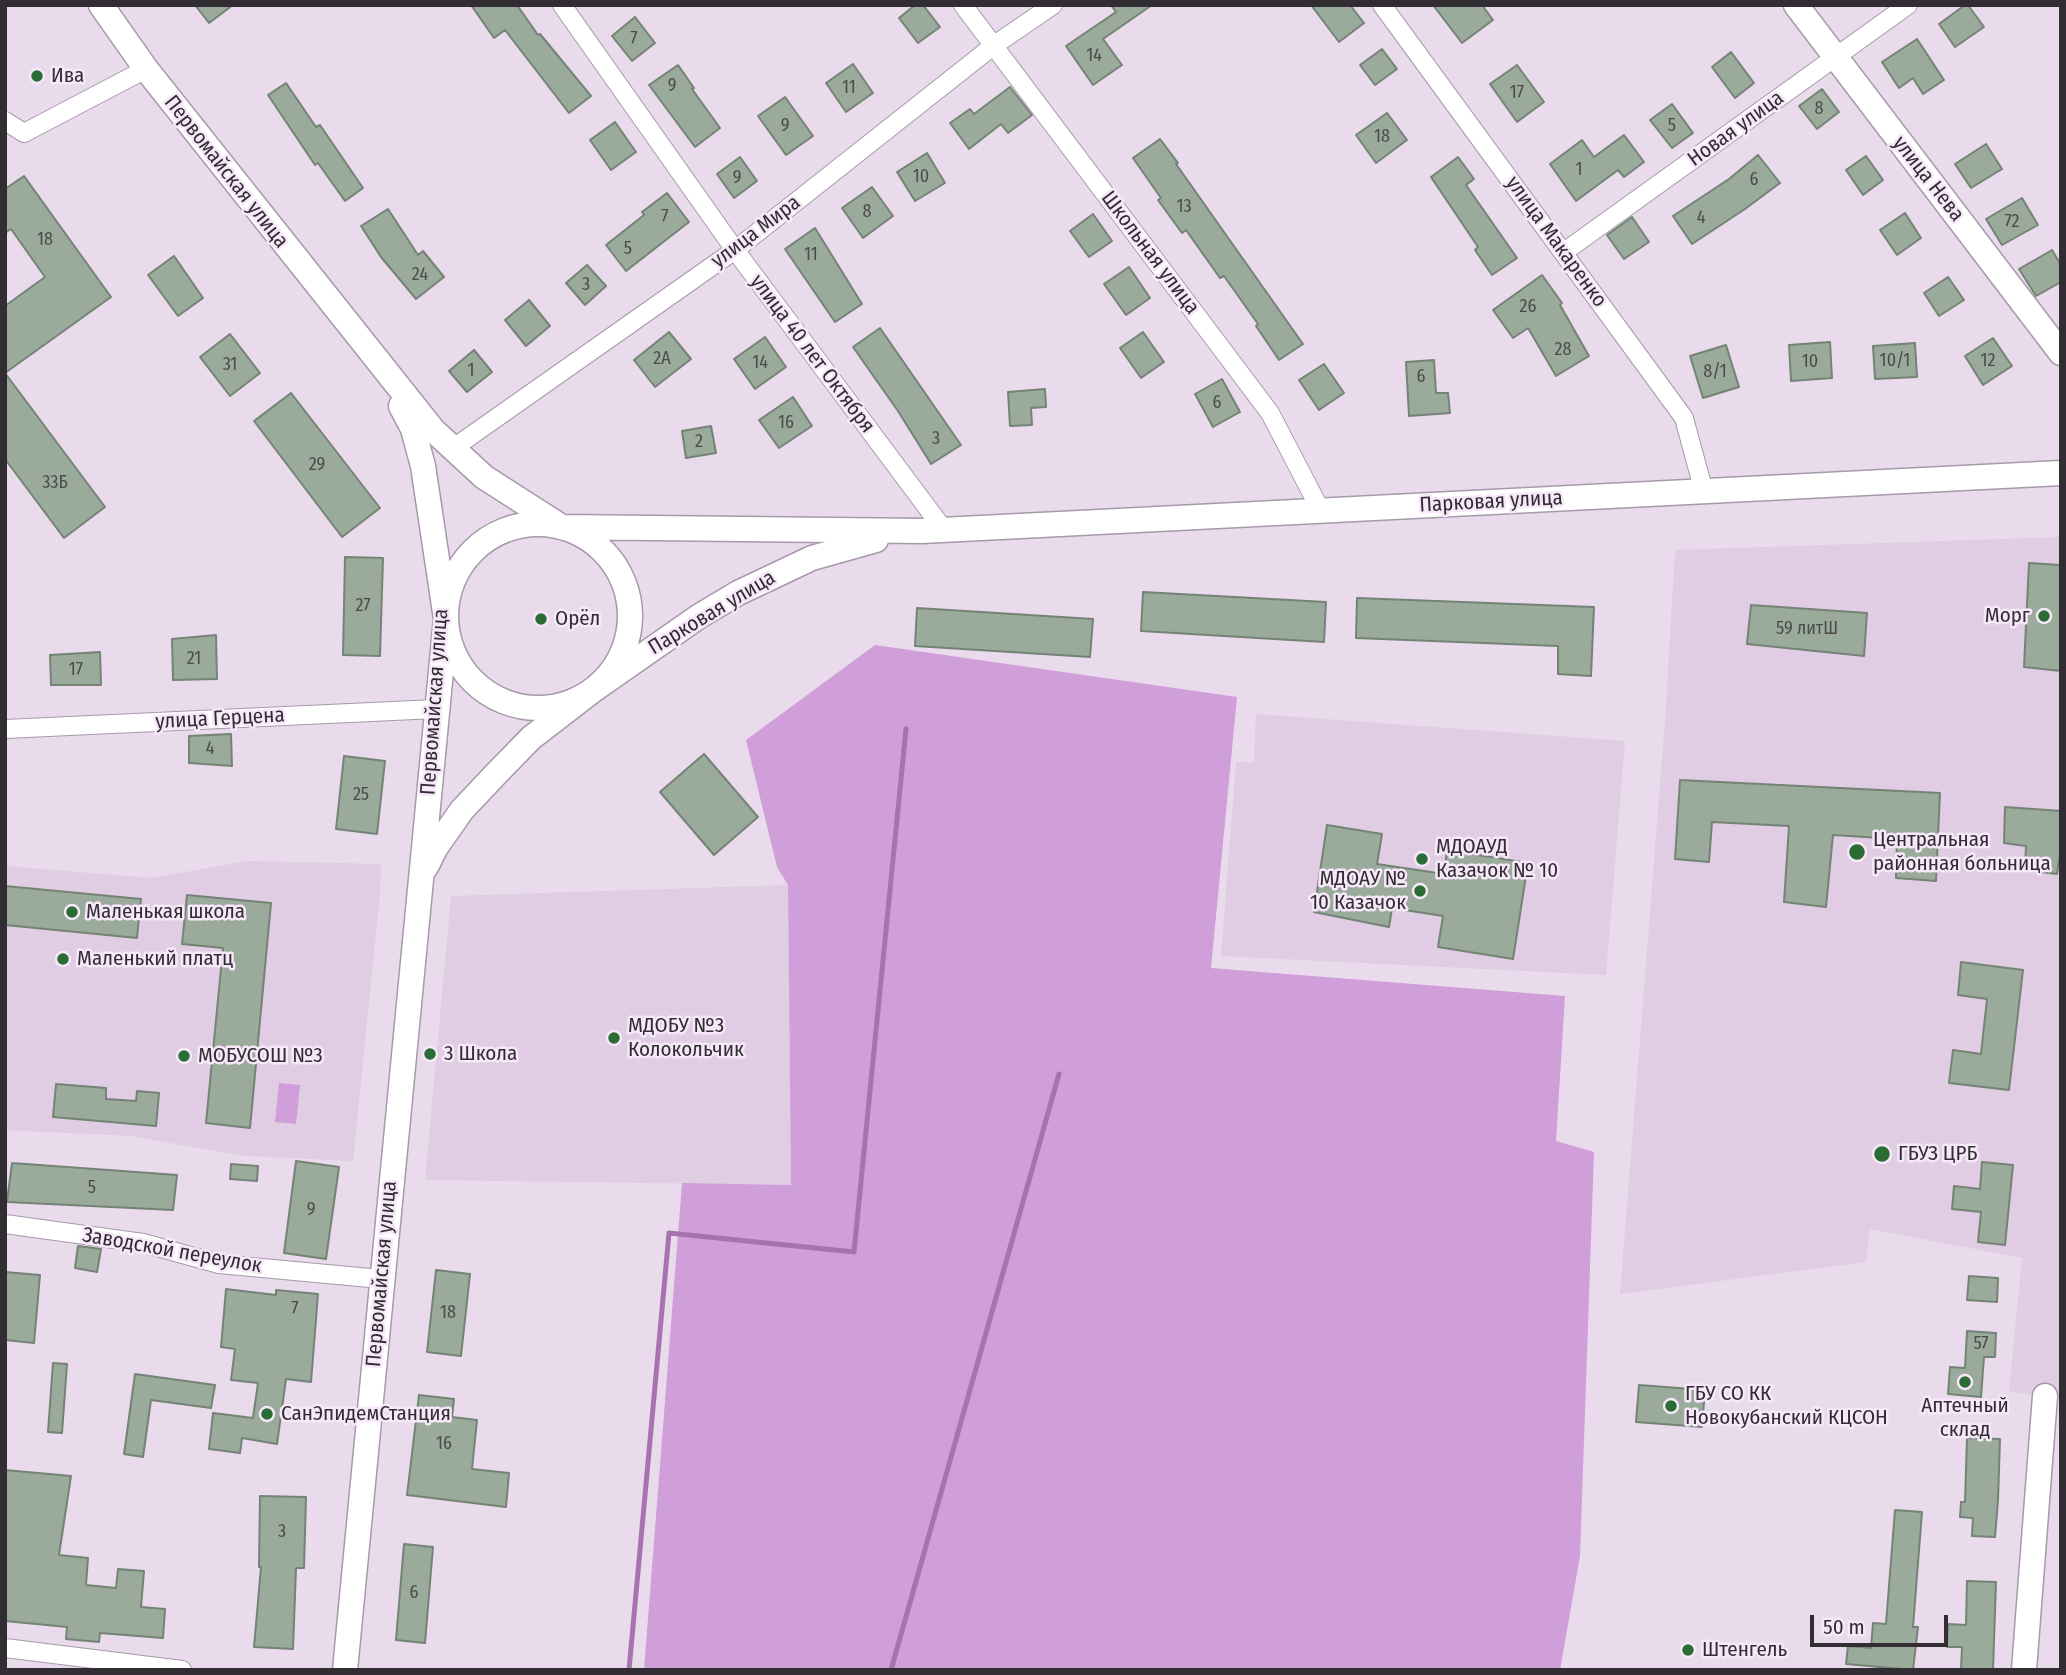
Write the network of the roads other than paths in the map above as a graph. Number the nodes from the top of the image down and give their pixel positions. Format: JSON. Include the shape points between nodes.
{"nodes":[{"id":1,"x":101,"y":5,"type":"edge"},
{"id":2,"x":562,"y":5,"type":"edge"},
{"id":3,"x":963,"y":5,"type":"edge"},
{"id":4,"x":1053,"y":5,"type":"edge"},
{"id":5,"x":1382,"y":5,"type":"edge"},
{"id":6,"x":1796,"y":5,"type":"edge"},
{"id":7,"x":1908,"y":5,"type":"edge"},
{"id":8,"x":993,"y":46,"type":"junction"},
{"id":9,"x":1835,"y":58,"type":"junction"},
{"id":10,"x":146,"y":69,"type":"junction"},
{"id":11,"x":5,"y":121,"type":"edge"},
{"id":12,"x":735,"y":250,"type":"junction"},
{"id":13,"x":1564,"y":252,"type":"junction"},
{"id":14,"x":2061,"y":353,"type":"edge"},
{"id":15,"x":382,"y":368,"type":"junction"},
{"id":16,"x":452,"y":449,"type":"junction"},
{"id":17,"x":2061,"y":473,"type":"edge"},
{"id":18,"x":1704,"y":492,"type":"junction"},
{"id":19,"x":1321,"y":510,"type":"junction"},
{"id":20,"x":562,"y":527,"type":"junction"},
{"id":21,"x":933,"y":530,"type":"junction"},
{"id":22,"x":446,"y":619,"type":"junction"},
{"id":23,"x":592,"y":691,"type":"junction"},
{"id":24,"x":436,"y":709,"type":"junction"},
{"id":25,"x":5,"y":729,"type":"edge"},
{"id":26,"x":420,"y":879,"type":"junction"},
{"id":27,"x":5,"y":1224,"type":"edge"},
{"id":28,"x":381,"y":1279,"type":"junction"},
{"id":29,"x":2045,"y":1396,"type":"dead end"},
{"id":30,"x":5,"y":1648,"type":"edge"},
{"id":31,"x":182,"y":1670,"type":"edge"},
{"id":32,"x":345,"y":1670,"type":"edge"},
{"id":33,"x":2024,"y":1670,"type":"edge"}],
"edges":[{"from":1,"to":10,"type":"main road","name":"Первомайская улица"},
{"from":2,"to":12,"type":"street","name":"улица 40 лет Октября"},
{"from":3,"to":8,"type":"street","name":"Школьная улица"},
{"from":4,"to":8,"type":"street","name":"улица Мира"},
{"from":5,"to":13,"type":"street","name":"улица Макаренко"},
{"from":6,"to":9,"type":"main road","name":"улица Нева"},
{"from":7,"to":9,"type":"street","name":"Новая улица"},
{"from":8,"to":12,"type":"street","name":"улица Мира"},
{"from":8,"to":19,"type":"street","name":"Школьная улица","via":[[1270,413]]},
{"from":9,"to":13,"type":"street","name":"Новая улица"},
{"from":9,"to":14,"type":"main road","name":"улица Нева"},
{"from":10,"to":11,"type":"street","via":[[24,133]]},
{"from":10,"to":15,"type":"main road","name":"Первомайская улица"},
{"from":12,"to":16,"type":"street","name":"улица Мира"},
{"from":12,"to":21,"type":"street","name":"улица 40 лет Октября"},
{"from":13,"to":18,"type":"street","name":"улица Макаренко","via":[[1684,418]]},
{"from":15,"to":16,"type":"main road","name":"Первомайская улица"},
{"from":15,"to":22,"type":"main road","name":"Первомайская улица","via":[[413,429]]},
{"from":16,"to":20,"type":"main road","name":"Первомайская улица","via":[[513,497]]},
{"from":17,"to":18,"type":"main road","name":"Парковая улица"},
{"from":18,"to":19,"type":"main road","name":"Парковая улица"},
{"from":19,"to":21,"type":"main road","name":"Парковая улица"},
{"from":20,"to":21,"type":"main road","name":"Парковая улица"},
{"from":20,"to":22,"type":"main road","via":[[513,527],[491,536],[457,571],[448,594]]},
{"from":20,"to":23,"type":"main road","via":[[587,538],[608,555],[630,604],[630,631],[622,656],[607,679]]},
{"from":21,"to":23,"type":"main road","name":"Парковая улица","via":[[852,545],[776,573],[698,617]]},
{"from":22,"to":23,"type":"main road","via":[[450,644],[461,667],[478,687],[500,700],[524,708],[550,708]]},
{"from":22,"to":24,"type":"main road","name":"Первомайская улица"},
{"from":23,"to":26,"type":"main road","name":"Первомайская улица","via":[[531,737],[462,810]]},
{"from":24,"to":25,"type":"street","name":"улица Герцена"},
{"from":24,"to":26,"type":"main road","name":"Первомайская улица"},
{"from":26,"to":28,"type":"main road","name":"Первомайская улица"},
{"from":27,"to":28,"type":"street","name":"Заводской переулок","via":[[143,1243],[219,1264]]},
{"from":28,"to":32,"type":"main road","name":"Первомайская улица"},
{"from":29,"to":33,"type":"main road"},
{"from":30,"to":31,"type":"street"}]}
